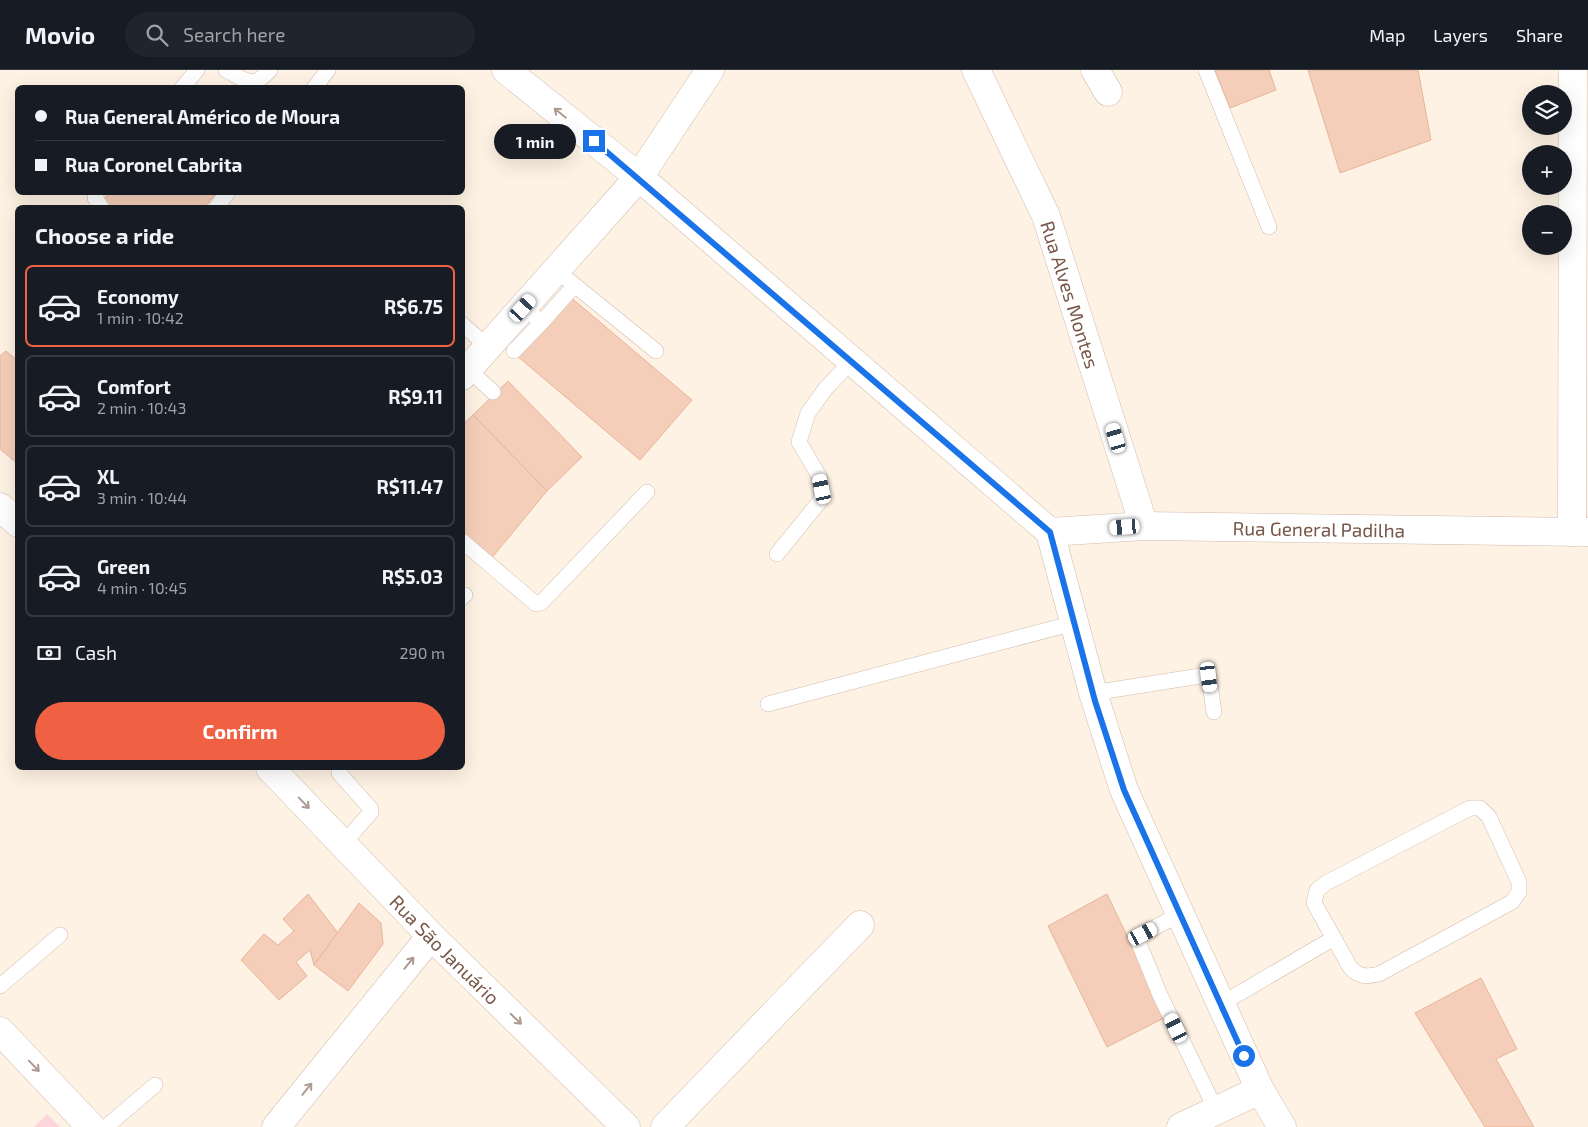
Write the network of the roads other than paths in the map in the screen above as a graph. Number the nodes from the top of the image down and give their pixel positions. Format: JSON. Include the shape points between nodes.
{"nodes":[{"id":1,"x":196,"y":70,"type":"edge"},
{"id":2,"x":226,"y":70,"type":"edge"},
{"id":3,"x":270,"y":70,"type":"edge"},
{"id":4,"x":328,"y":70,"type":"edge"},
{"id":5,"x":506,"y":70,"type":"edge"},
{"id":6,"x":710,"y":70,"type":"edge"},
{"id":7,"x":976,"y":70,"type":"edge"},
{"id":8,"x":1206,"y":70,"type":"edge"},
{"id":9,"x":1573,"y":70,"type":"edge"},
{"id":10,"x":184,"y":85,"type":"edge"},
{"id":11,"x":316,"y":85,"type":"edge"},
{"id":12,"x":639,"y":177,"type":"junction"},
{"id":13,"x":1269,"y":228,"type":"dead end"},
{"id":14,"x":566,"y":278,"type":"junction"},
{"id":15,"x":465,"y":326,"type":"edge"},
{"id":16,"x":501,"y":349,"type":"junction"},
{"id":17,"x":656,"y":351,"type":"dead end"},
{"id":18,"x":852,"y":361,"type":"junction"},
{"id":19,"x":465,"y":372,"type":"edge"},
{"id":20,"x":493,"y":392,"type":"dead end"},
{"id":21,"x":647,"y":492,"type":"dead end"},
{"id":22,"x":0,"y":507,"type":"edge"},
{"id":23,"x":15,"y":520,"type":"edge"},
{"id":24,"x":1144,"y":526,"type":"junction"},
{"id":25,"x":1050,"y":532,"type":"junction"},
{"id":26,"x":1580,"y":532,"type":"edge"},
{"id":27,"x":465,"y":544,"type":"edge"},
{"id":28,"x":777,"y":554,"type":"dead end"},
{"id":29,"x":1074,"y":623,"type":"junction"},
{"id":30,"x":1093,"y":693,"type":"junction"},
{"id":31,"x":768,"y":704,"type":"dead end"},
{"id":32,"x":1214,"y":712,"type":"dead end"},
{"id":33,"x":272,"y":770,"type":"edge"},
{"id":34,"x":339,"y":773,"type":"dead end"},
{"id":35,"x":343,"y":844,"type":"junction"},
{"id":36,"x":1180,"y":914,"type":"junction"},
{"id":37,"x":860,"y":925,"type":"dead end"},
{"id":38,"x":60,"y":935,"type":"dead end"},
{"id":39,"x":431,"y":936,"type":"junction"},
{"id":40,"x":1334,"y":938,"type":"junction"},
{"id":41,"x":0,"y":986,"type":"edge"},
{"id":42,"x":1221,"y":1004,"type":"junction"},
{"id":43,"x":0,"y":1031,"type":"edge"},
{"id":44,"x":155,"y":1085,"type":"dead end"},
{"id":45,"x":1260,"y":1090,"type":"junction"},
{"id":46,"x":1216,"y":1110,"type":"junction"},
{"id":47,"x":91,"y":1127,"type":"edge"},
{"id":48,"x":106,"y":1127,"type":"edge"},
{"id":49,"x":276,"y":1127,"type":"edge"},
{"id":50,"x":626,"y":1127,"type":"edge"},
{"id":51,"x":665,"y":1127,"type":"edge"},
{"id":52,"x":1180,"y":1127,"type":"edge"},
{"id":53,"x":1282,"y":1127,"type":"edge"}],
"edges":[{"from":1,"to":10,"type":"lane"},
{"from":2,"to":3,"type":"lane","via":[[250,83],[258,82]]},
{"from":4,"to":11,"type":"lane"},
{"from":12,"to":5,"type":"street","one_way":true},
{"from":6,"to":12,"type":"street"},
{"from":7,"to":24,"type":"street","name":"Rua Alves Montes","via":[[1046,216]]},
{"from":8,"to":13,"type":"lane"},
{"from":9,"to":26,"type":"street"},
{"from":12,"to":14,"type":"street"},
{"from":12,"to":18,"type":"street"},
{"from":14,"to":16,"type":"street"},
{"from":14,"to":17,"type":"lane"},
{"from":15,"to":16,"type":"lane"},
{"from":16,"to":19,"type":"street"},
{"from":18,"to":25,"type":"street"},
{"from":18,"to":28,"type":"lane","via":[[808,413],[799,442],[819,476],[820,501]]},
{"from":19,"to":20,"type":"lane"},
{"from":21,"to":27,"type":"lane","via":[[541,603],[536,604]]},
{"from":22,"to":23,"type":"street"},
{"from":24,"to":25,"type":"street","name":"Rua General Padilha"},
{"from":24,"to":26,"type":"street","name":"Rua General Padilha"},
{"from":25,"to":29,"type":"street"},
{"from":29,"to":30,"type":"street"},
{"from":29,"to":31,"type":"lane"},
{"from":30,"to":32,"type":"lane","via":[[1206,675],[1209,677]]},
{"from":30,"to":36,"type":"street","via":[[1124,790]]},
{"from":33,"to":35,"type":"street","name":"Rua São Januário","one_way":true},
{"from":34,"to":35,"type":"lane","via":[[371,809]]},
{"from":35,"to":39,"type":"street","name":"Rua São Januário"},
{"from":36,"to":42,"type":"street"},
{"from":36,"to":46,"type":"lane","via":[[1143,934],[1138,941],[1160,995]]},
{"from":37,"to":51,"type":"street"},
{"from":38,"to":41,"type":"lane"},
{"from":49,"to":39,"type":"street","one_way":true},
{"from":39,"to":50,"type":"street","name":"Rua São Januário","one_way":true},
{"from":40,"to":40,"type":"lane","via":[[1350,967],[1356,974],[1366,977],[1379,974],[1512,902],[1519,892],[1519,882],[1489,817],[1480,808],[1470,808],[1317,890],[1314,903]]},
{"from":40,"to":42,"type":"lane"},
{"from":42,"to":45,"type":"street"},
{"from":43,"to":47,"type":"street","one_way":true},
{"from":44,"to":48,"type":"lane"},
{"from":45,"to":46,"type":"street"},
{"from":45,"to":53,"type":"street"},
{"from":46,"to":52,"type":"street"}]}
